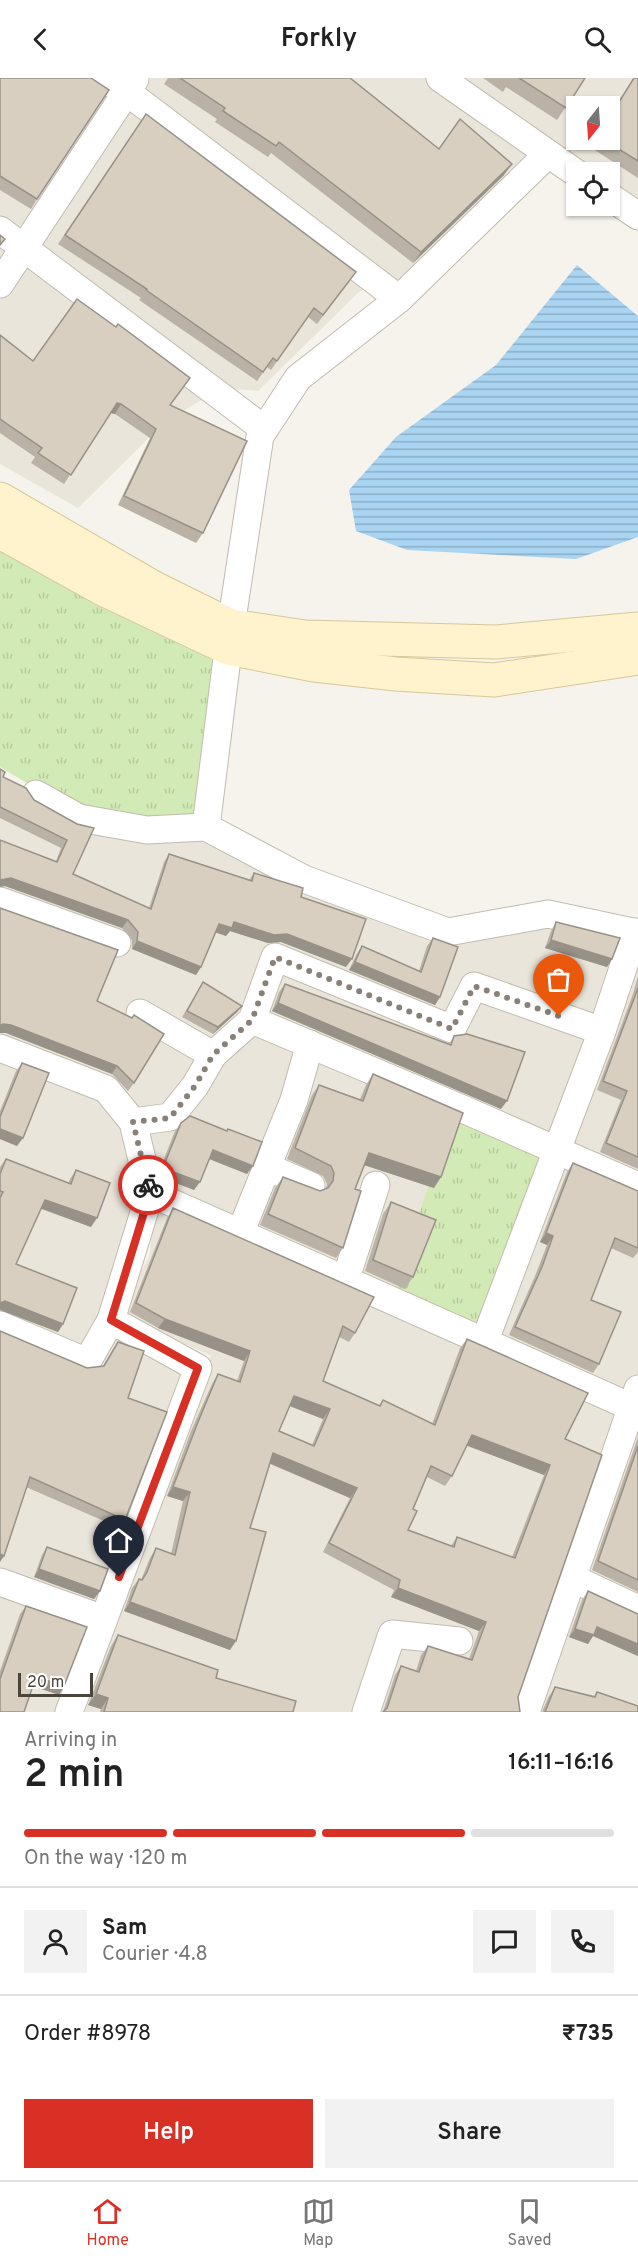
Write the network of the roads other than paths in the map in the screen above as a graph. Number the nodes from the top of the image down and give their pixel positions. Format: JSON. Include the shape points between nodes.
{"nodes":[{"id":1,"x":103,"y":78,"type":"edge"},
{"id":2,"x":440,"y":78,"type":"edge"},
{"id":3,"x":131,"y":85,"type":"edge"},
{"id":4,"x":548,"y":153,"type":"junction"},
{"id":5,"x":566,"y":166,"type":"edge"},
{"id":6,"x":620,"y":204,"type":"edge"},
{"id":7,"x":638,"y":216,"type":"edge"},
{"id":8,"x":0,"y":230,"type":"edge"},
{"id":9,"x":24,"y":248,"type":"junction"},
{"id":10,"x":0,"y":284,"type":"edge"},
{"id":11,"x":399,"y":299,"type":"junction"},
{"id":12,"x":264,"y":429,"type":"junction"},
{"id":13,"x":0,"y":499,"type":"edge"},
{"id":14,"x":0,"y":532,"type":"edge"},
{"id":15,"x":638,"y":629,"type":"edge"},
{"id":16,"x":230,"y":637,"type":"junction"},
{"id":17,"x":638,"y":658,"type":"edge"},
{"id":18,"x":36,"y":794,"type":"dead end"},
{"id":19,"x":206,"y":827,"type":"junction"},
{"id":20,"x":0,"y":901,"type":"edge"},
{"id":21,"x":636,"y":932,"type":"edge"},
{"id":22,"x":117,"y":943,"type":"dead end"},
{"id":23,"x":140,"y":1013,"type":"dead end"},
{"id":24,"x":252,"y":1020,"type":"junction"},
{"id":25,"x":602,"y":1031,"type":"junction"},
{"id":26,"x":309,"y":1044,"type":"junction"},
{"id":27,"x":0,"y":1048,"type":"edge"},
{"id":28,"x":213,"y":1055,"type":"junction"},
{"id":29,"x":133,"y":1122,"type":"junction"},
{"id":30,"x":557,"y":1149,"type":"junction"},
{"id":31,"x":267,"y":1167,"type":"junction"},
{"id":32,"x":376,"y":1185,"type":"dead end"},
{"id":33,"x":311,"y":1186,"type":"edge"},
{"id":34,"x":638,"y":1186,"type":"edge"},
{"id":35,"x":150,"y":1193,"type":"junction"},
{"id":36,"x":240,"y":1231,"type":"junction"},
{"id":37,"x":346,"y":1278,"type":"junction"},
{"id":38,"x":111,"y":1320,"type":"junction"},
{"id":39,"x":0,"y":1325,"type":"edge"},
{"id":40,"x":485,"y":1340,"type":"junction"},
{"id":41,"x":635,"y":1402,"type":"edge"},
{"id":42,"x":572,"y":1578,"type":"junction"},
{"id":43,"x":0,"y":1582,"type":"edge"},
{"id":44,"x":638,"y":1609,"type":"edge"},
{"id":45,"x":103,"y":1619,"type":"junction"},
{"id":46,"x":459,"y":1641,"type":"dead end"},
{"id":47,"x":69,"y":1712,"type":"edge"},
{"id":48,"x":366,"y":1712,"type":"edge"},
{"id":49,"x":526,"y":1712,"type":"edge"}],
"edges":[{"from":1,"to":3,"type":"street"},
{"from":2,"to":4,"type":"street"},
{"from":3,"to":9,"type":"street"},
{"from":3,"to":11,"type":"street"},
{"from":4,"to":5,"type":"street"},
{"from":4,"to":11,"type":"street"},
{"from":6,"to":7,"type":"street"},
{"from":8,"to":9,"type":"street"},
{"from":9,"to":10,"type":"street"},
{"from":9,"to":12,"type":"street"},
{"from":11,"to":12,"type":"street","via":[[298,378]]},
{"from":12,"to":16,"type":"street"},
{"from":13,"to":16,"type":"street"},
{"from":14,"to":16,"type":"street","via":[[103,589]]},
{"from":15,"to":16,"type":"street","via":[[496,642]]},
{"from":16,"to":17,"type":"street","via":[[314,665],[494,680]]},
{"from":16,"to":19,"type":"street"},
{"from":18,"to":19,"type":"street","via":[[79,818],[147,830]]},
{"from":19,"to":21,"type":"street","via":[[304,879],[447,932],[548,914]]},
{"from":20,"to":22,"type":"street"},
{"from":21,"to":25,"type":"street"},
{"from":23,"to":28,"type":"street"},
{"from":24,"to":25,"type":"street","via":[[275,957],[452,1029],[474,986]]},
{"from":24,"to":26,"type":"street"},
{"from":24,"to":28,"type":"street"},
{"from":25,"to":30,"type":"street"},
{"from":26,"to":30,"type":"street"},
{"from":26,"to":31,"type":"street","via":[[294,1100]]},
{"from":27,"to":29,"type":"street","via":[[106,1089]]},
{"from":28,"to":29,"type":"street","via":[[170,1118]]},
{"from":29,"to":35,"type":"street"},
{"from":30,"to":34,"type":"street"},
{"from":30,"to":40,"type":"street"},
{"from":31,"to":33,"type":"street"},
{"from":31,"to":36,"type":"street"},
{"from":32,"to":37,"type":"street"},
{"from":35,"to":36,"type":"street"},
{"from":35,"to":38,"type":"street"},
{"from":36,"to":37,"type":"street"},
{"from":37,"to":40,"type":"street"},
{"from":38,"to":39,"type":"street","via":[[87,1362]]},
{"from":38,"to":45,"type":"street","via":[[198,1368]]},
{"from":40,"to":41,"type":"street"},
{"from":41,"to":42,"type":"street"},
{"from":42,"to":44,"type":"street"},
{"from":42,"to":49,"type":"street"},
{"from":43,"to":45,"type":"street"},
{"from":45,"to":47,"type":"street"},
{"from":46,"to":48,"type":"street","via":[[392,1634]]}]}
